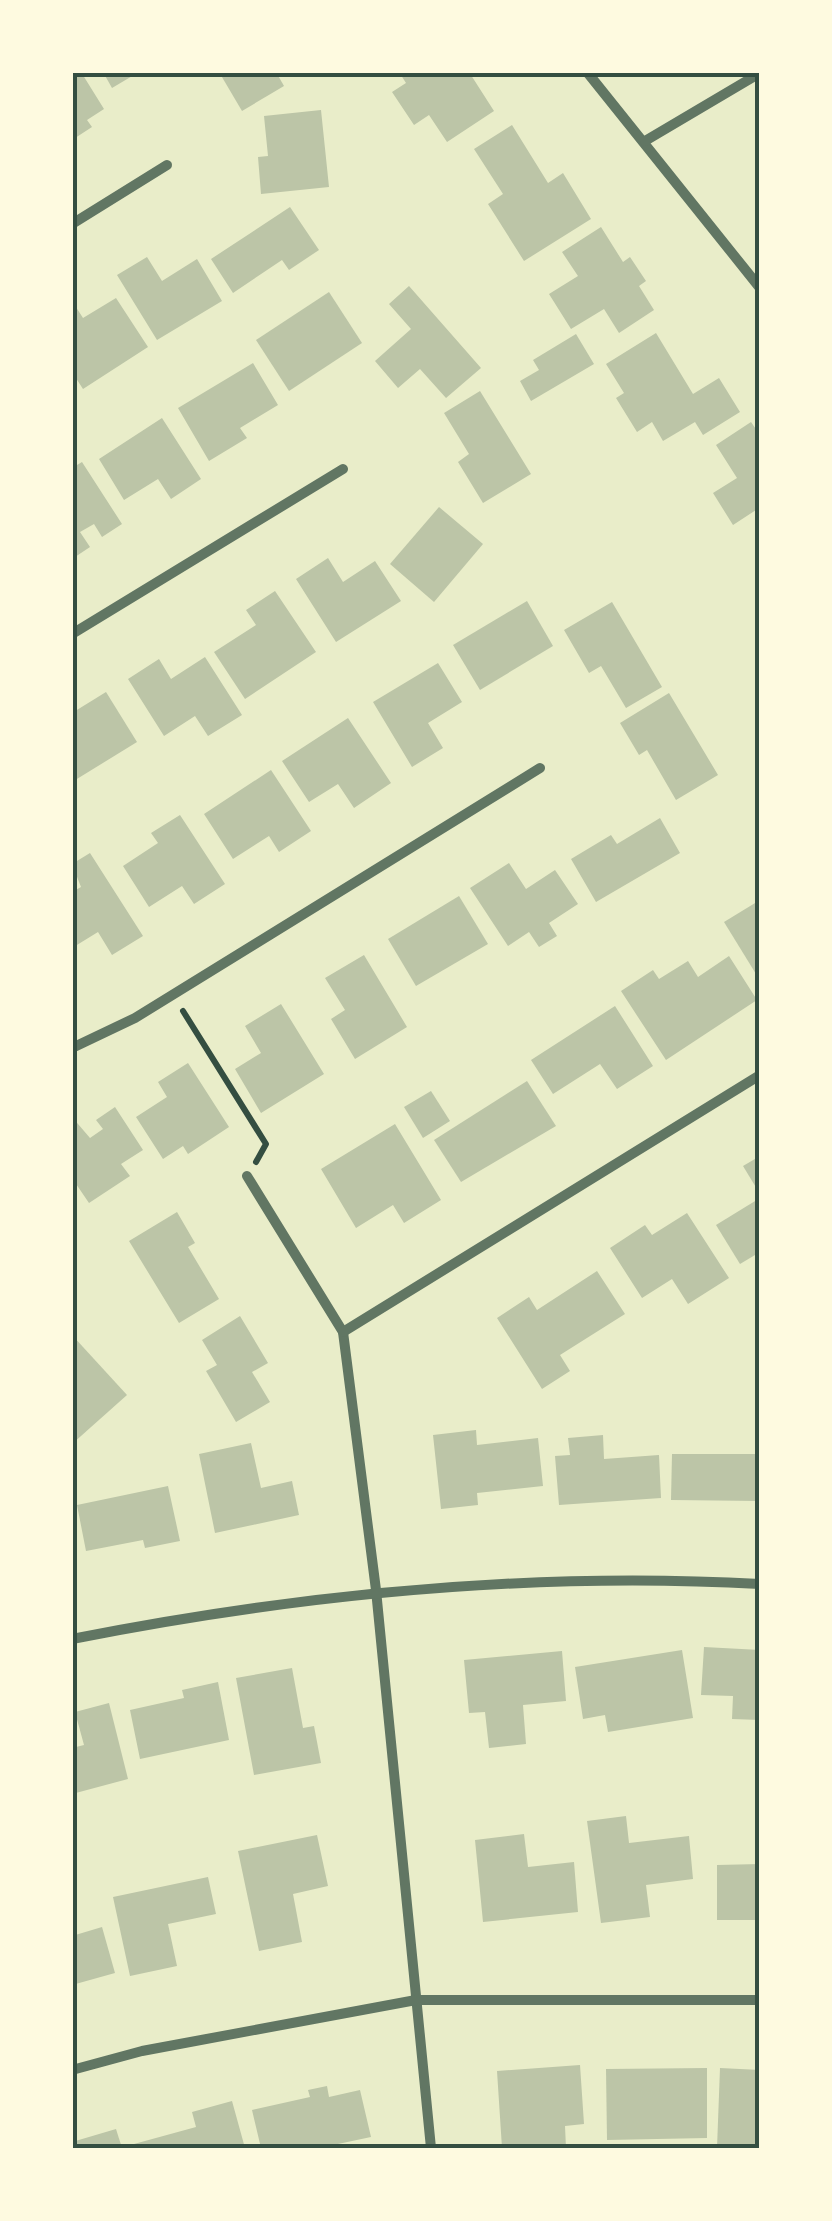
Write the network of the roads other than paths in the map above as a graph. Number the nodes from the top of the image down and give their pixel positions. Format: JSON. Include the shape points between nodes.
{"nodes":[{"id":1,"x":587,"y":72,"type":"edge"},
{"id":2,"x":760,"y":73,"type":"edge"},
{"id":3,"x":645,"y":142,"type":"junction"},
{"id":4,"x":167,"y":165,"type":"dead end"},
{"id":5,"x":72,"y":224,"type":"edge"},
{"id":6,"x":760,"y":288,"type":"edge"},
{"id":7,"x":343,"y":469,"type":"dead end"},
{"id":8,"x":72,"y":634,"type":"edge"},
{"id":9,"x":540,"y":768,"type":"dead end"},
{"id":10,"x":72,"y":1048,"type":"edge"},
{"id":11,"x":760,"y":1075,"type":"edge"},
{"id":12,"x":247,"y":1176,"type":"road end"},
{"id":13,"x":343,"y":1332,"type":"junction"},
{"id":14,"x":760,"y":1584,"type":"edge"},
{"id":15,"x":376,"y":1590,"type":"junction"},
{"id":16,"x":72,"y":1639,"type":"edge"},
{"id":17,"x":416,"y":2000,"type":"junction"},
{"id":18,"x":760,"y":2000,"type":"edge"},
{"id":19,"x":72,"y":2070,"type":"edge"},
{"id":20,"x":431,"y":2148,"type":"edge"}],
"edges":[{"from":1,"to":3,"type":"street"},
{"from":2,"to":3,"type":"street"},
{"from":3,"to":6,"type":"street"},
{"from":4,"to":5,"type":"street"},
{"from":7,"to":8,"type":"street"},
{"from":9,"to":10,"type":"street","via":[[173,994]]},
{"from":11,"to":13,"type":"street"},
{"from":12,"to":13,"type":"street"},
{"from":13,"to":15,"type":"street"},
{"from":14,"to":15,"type":"street","via":[[649,1578]]},
{"from":15,"to":16,"type":"street"},
{"from":15,"to":17,"type":"street"},
{"from":17,"to":18,"type":"street"},
{"from":17,"to":19,"type":"street"},
{"from":17,"to":20,"type":"street"}]}
